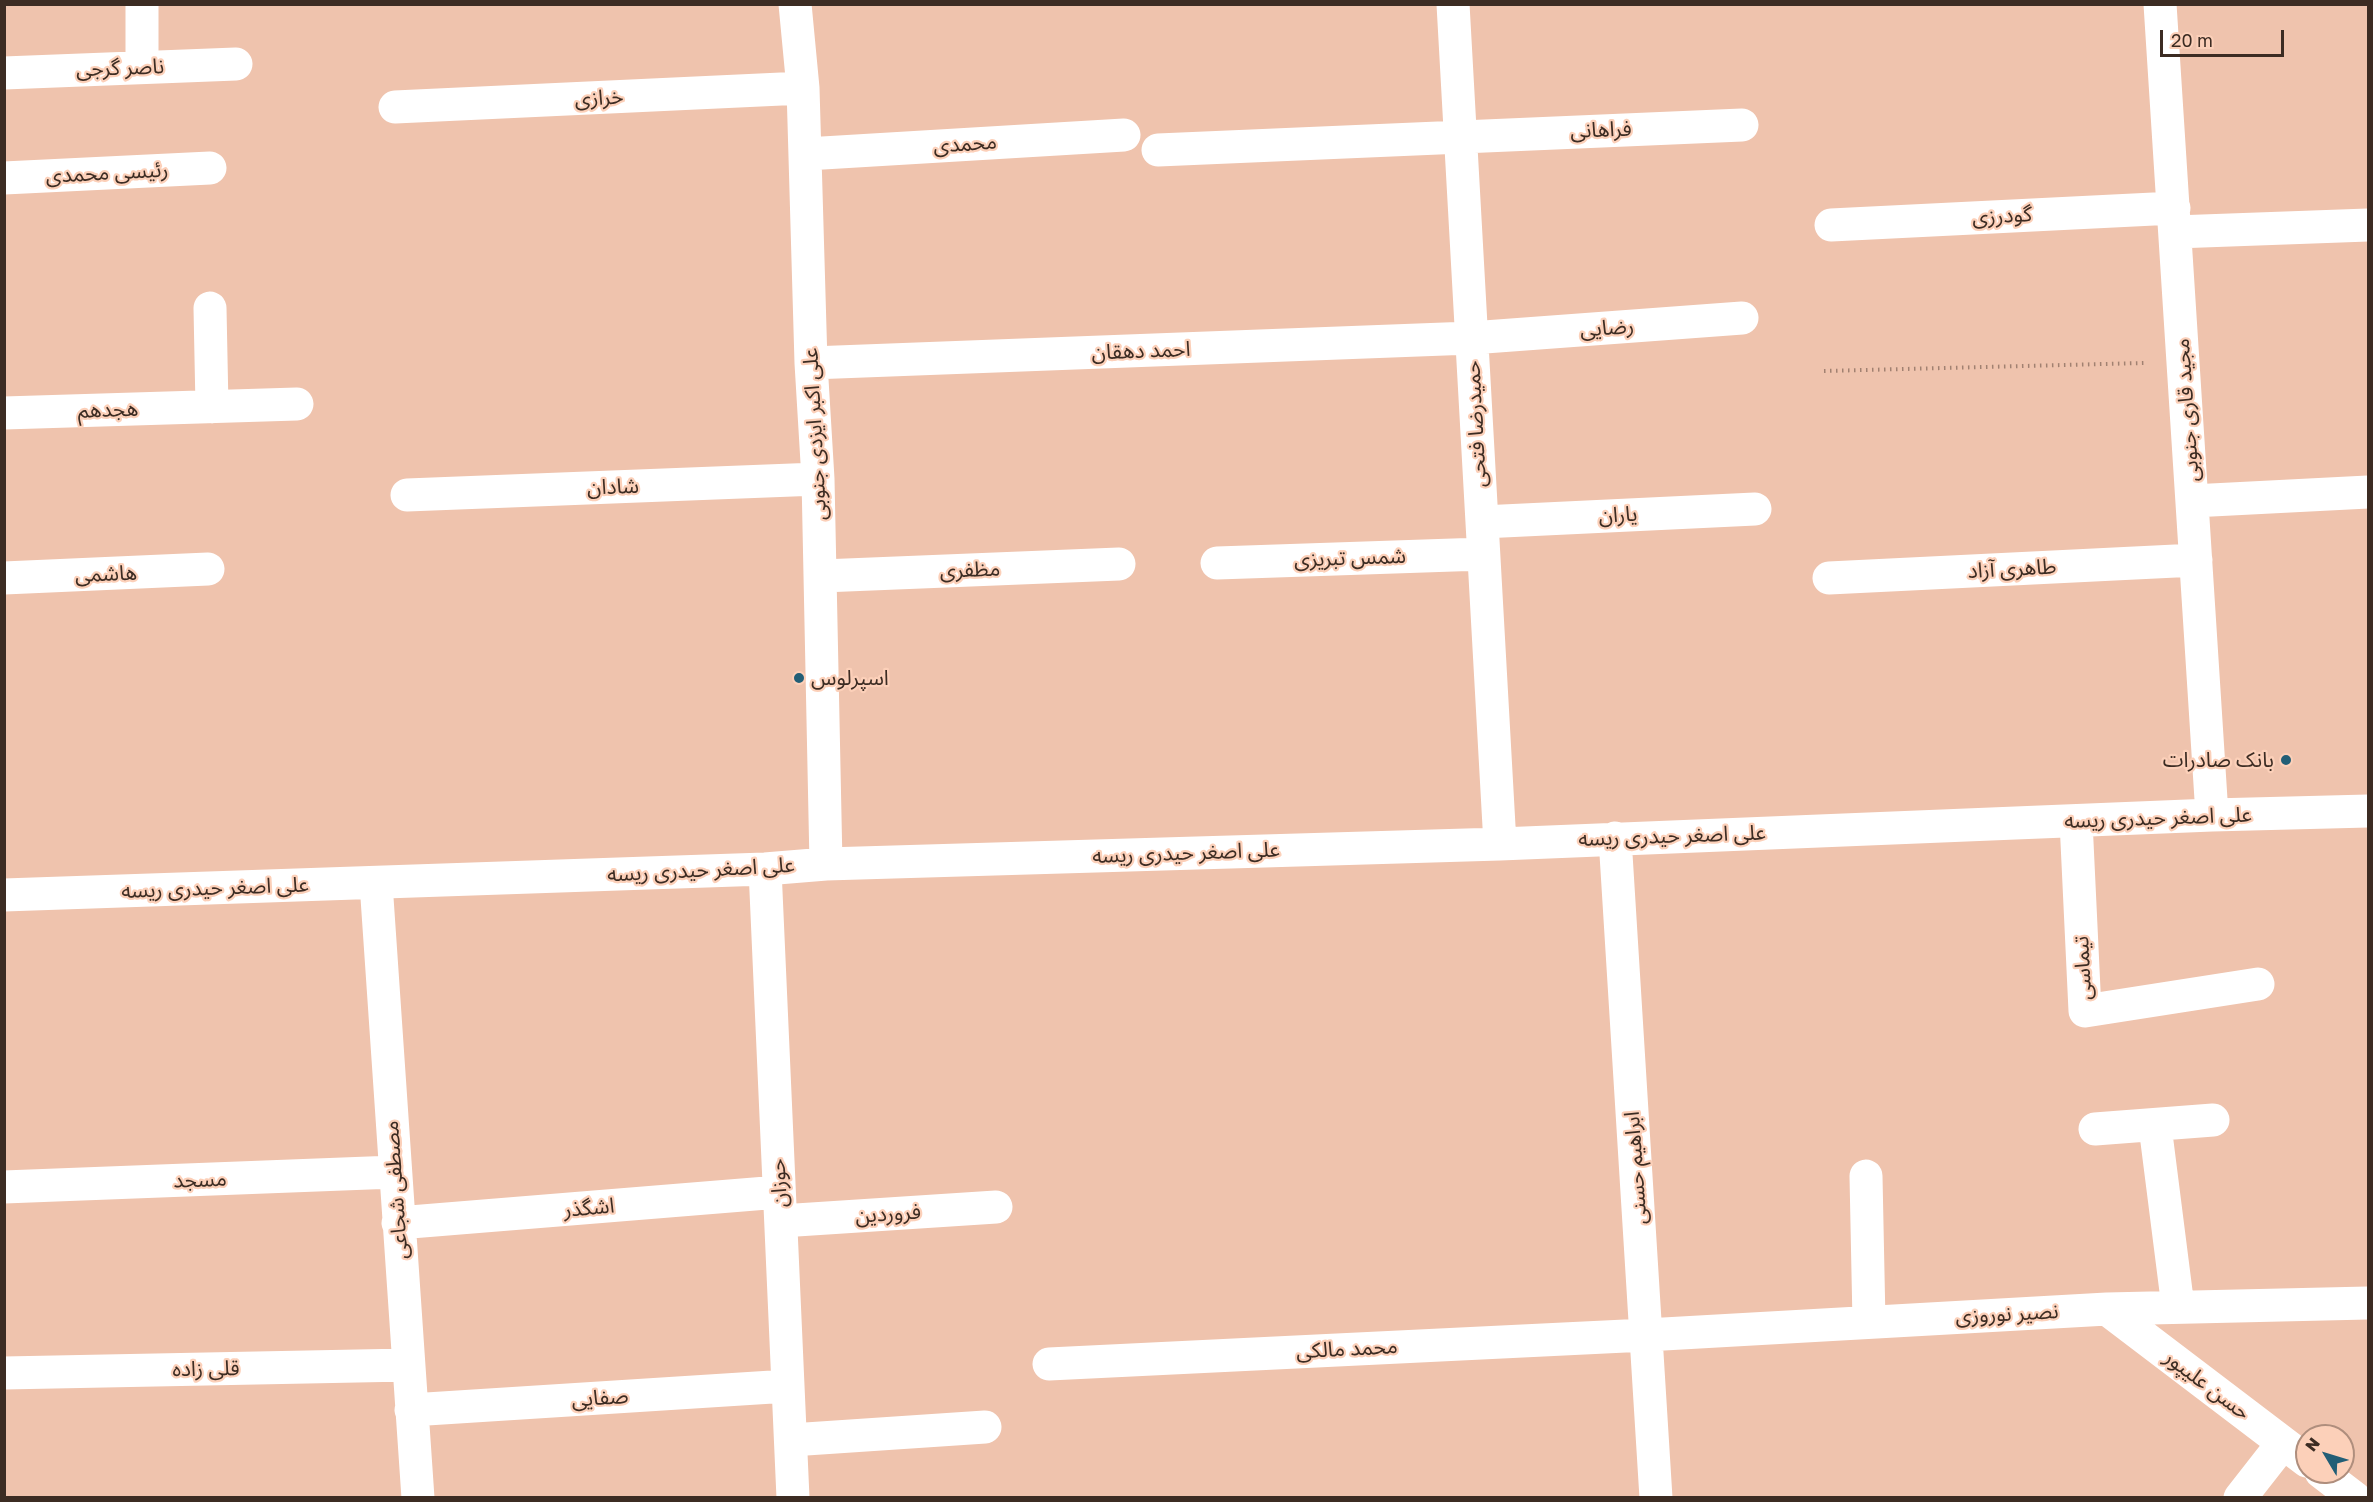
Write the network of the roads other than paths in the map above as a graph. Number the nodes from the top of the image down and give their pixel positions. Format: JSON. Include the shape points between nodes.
{"nodes":[{"id":1,"x":142,"y":4,"type":"edge"},
{"id":2,"x":795,"y":4,"type":"edge"},
{"id":3,"x":1452,"y":4,"type":"edge"},
{"id":4,"x":2160,"y":4,"type":"edge"},
{"id":5,"x":236,"y":64,"type":"dead end"},
{"id":6,"x":142,"y":67,"type":"junction"},
{"id":7,"x":4,"y":73,"type":"edge"},
{"id":8,"x":803,"y":88,"type":"junction"},
{"id":9,"x":395,"y":107,"type":"dead end"},
{"id":10,"x":1742,"y":125,"type":"dead end"},
{"id":11,"x":1124,"y":135,"type":"dead end"},
{"id":12,"x":1460,"y":135,"type":"junction"},
{"id":13,"x":1158,"y":150,"type":"dead end"},
{"id":14,"x":806,"y":154,"type":"junction"},
{"id":15,"x":210,"y":168,"type":"dead end"},
{"id":16,"x":4,"y":178,"type":"edge"},
{"id":17,"x":2174,"y":220,"type":"junction"},
{"id":18,"x":1831,"y":225,"type":"dead end"},
{"id":19,"x":2368,"y":225,"type":"edge"},
{"id":20,"x":210,"y":308,"type":"dead end"},
{"id":21,"x":1742,"y":318,"type":"dead end"},
{"id":22,"x":1471,"y":338,"type":"junction"},
{"id":23,"x":811,"y":363,"type":"junction"},
{"id":24,"x":297,"y":404,"type":"dead end"},
{"id":25,"x":213,"y":407,"type":"junction"},
{"id":26,"x":4,"y":412,"type":"edge"},
{"id":27,"x":818,"y":479,"type":"junction"},
{"id":28,"x":2368,"y":492,"type":"edge"},
{"id":29,"x":407,"y":495,"type":"dead end"},
{"id":30,"x":2192,"y":501,"type":"junction"},
{"id":31,"x":1755,"y":509,"type":"dead end"},
{"id":32,"x":1483,"y":538,"type":"junction"},
{"id":33,"x":2196,"y":560,"type":"junction"},
{"id":34,"x":1217,"y":563,"type":"dead end"},
{"id":35,"x":1119,"y":564,"type":"dead end"},
{"id":36,"x":208,"y":569,"type":"dead end"},
{"id":37,"x":822,"y":576,"type":"junction"},
{"id":38,"x":4,"y":578,"type":"edge"},
{"id":39,"x":1828,"y":578,"type":"dead end"},
{"id":40,"x":2212,"y":815,"type":"junction"},
{"id":41,"x":2368,"y":819,"type":"edge"},
{"id":42,"x":2076,"y":821,"type":"junction"},
{"id":43,"x":1616,"y":838,"type":"junction"},
{"id":44,"x":1500,"y":844,"type":"junction"},
{"id":45,"x":826,"y":864,"type":"junction"},
{"id":46,"x":765,"y":869,"type":"junction"},
{"id":47,"x":375,"y":883,"type":"junction"},
{"id":48,"x":4,"y":895,"type":"edge"},
{"id":49,"x":2258,"y":984,"type":"dead end"},
{"id":50,"x":2213,"y":1120,"type":"dead end"},
{"id":51,"x":2155,"y":1126,"type":"junction"},
{"id":52,"x":2095,"y":1129,"type":"dead end"},
{"id":53,"x":395,"y":1172,"type":"junction"},
{"id":54,"x":1866,"y":1176,"type":"dead end"},
{"id":55,"x":4,"y":1187,"type":"edge"},
{"id":56,"x":780,"y":1207,"type":"junction"},
{"id":57,"x":996,"y":1207,"type":"dead end"},
{"id":58,"x":399,"y":1223,"type":"junction"},
{"id":59,"x":2368,"y":1303,"type":"edge"},
{"id":60,"x":2178,"y":1307,"type":"junction"},
{"id":61,"x":2107,"y":1309,"type":"junction"},
{"id":62,"x":1869,"y":1322,"type":"junction"},
{"id":63,"x":1646,"y":1335,"type":"junction"},
{"id":64,"x":1049,"y":1364,"type":"dead end"},
{"id":65,"x":408,"y":1365,"type":"junction"},
{"id":66,"x":4,"y":1373,"type":"edge"},
{"id":67,"x":788,"y":1386,"type":"junction"},
{"id":68,"x":411,"y":1410,"type":"junction"},
{"id":69,"x":985,"y":1427,"type":"dead end"},
{"id":70,"x":791,"y":1440,"type":"junction"},
{"id":71,"x":2295,"y":1452,"type":"edge"},
{"id":72,"x":2337,"y":1484,"type":"edge"},
{"id":73,"x":418,"y":1497,"type":"edge"},
{"id":74,"x":793,"y":1497,"type":"edge"},
{"id":75,"x":1656,"y":1497,"type":"edge"},
{"id":76,"x":2240,"y":1497,"type":"edge"},
{"id":77,"x":2355,"y":1497,"type":"edge"}],
"edges":[{"from":1,"to":6,"type":"street"},
{"from":2,"to":8,"type":"street","name":"علی اکبر ایزدی جنوبی"},
{"from":3,"to":12,"type":"street","name":"حمیدرضا فتحی"},
{"from":4,"to":17,"type":"street","name":"مجید قاری جنوبی"},
{"from":5,"to":6,"type":"street","name":"ناصر گرجی"},
{"from":6,"to":7,"type":"street","name":"ناصر گرجی"},
{"from":8,"to":9,"type":"street","name":"خرازی"},
{"from":8,"to":14,"type":"street","name":"علی اکبر ایزدی جنوبی"},
{"from":10,"to":12,"type":"street","name":"فراهانی"},
{"from":11,"to":14,"type":"street","name":"محمدی"},
{"from":12,"to":13,"type":"street"},
{"from":12,"to":22,"type":"street","name":"حمیدرضا فتحی"},
{"from":14,"to":23,"type":"street","name":"علی اکبر ایزدی جنوبی"},
{"from":15,"to":16,"type":"street","name":"رئیسی محمدی"},
{"from":17,"to":18,"type":"street","name":"گودرزی"},
{"from":17,"to":19,"type":"street","name":"گودرزی"},
{"from":17,"to":30,"type":"street","name":"مجید قاری جنوبی"},
{"from":20,"to":25,"type":"street"},
{"from":21,"to":22,"type":"street","name":"رضایی"},
{"from":22,"to":23,"type":"street","name":"احمد دهقان"},
{"from":22,"to":32,"type":"street","name":"حمیدرضا فتحی"},
{"from":23,"to":27,"type":"street","name":"علی اکبر ایزدی جنوبی"},
{"from":24,"to":25,"type":"street","name":"هجدهم"},
{"from":25,"to":26,"type":"street","name":"هجدهم"},
{"from":27,"to":29,"type":"street","name":"شادان"},
{"from":27,"to":37,"type":"street","name":"علی اکبر ایزدی جنوبی"},
{"from":28,"to":30,"type":"street"},
{"from":30,"to":33,"type":"street","name":"مجید قاری جنوبی"},
{"from":31,"to":32,"type":"street","name":"یاران"},
{"from":32,"to":34,"type":"street","name":"شمس تبریزی"},
{"from":32,"to":44,"type":"street","name":"حمیدرضا فتحی"},
{"from":33,"to":39,"type":"street","name":"طاهری آزاد"},
{"from":33,"to":40,"type":"street","name":"مجید قاری جنوبی"},
{"from":35,"to":37,"type":"street","name":"مظفری"},
{"from":36,"to":38,"type":"street","name":"هاشمی"},
{"from":37,"to":45,"type":"street","name":"علی اکبر ایزدی جنوبی"},
{"from":40,"to":41,"type":"street","name":"علی اصغر حیدری ریسه"},
{"from":40,"to":42,"type":"street","name":"علی اصغر حیدری ریسه"},
{"from":42,"to":43,"type":"street","name":"علی اصغر حیدری ریسه"},
{"from":42,"to":49,"type":"street","name":"تیماسی","via":[[2085,1011]]},
{"from":43,"to":44,"type":"street","name":"علی اصغر حیدری ریسه"},
{"from":43,"to":63,"type":"street","name":"ابراهیم حسنی"},
{"from":44,"to":45,"type":"street","name":"علی اصغر حیدری ریسه"},
{"from":45,"to":46,"type":"street","name":"علی اصغر حیدری ریسه"},
{"from":46,"to":47,"type":"street","name":"علی اصغر حیدری ریسه"},
{"from":46,"to":56,"type":"street","name":"حوزان"},
{"from":47,"to":48,"type":"street","name":"علی اصغر حیدری ریسه"},
{"from":47,"to":53,"type":"street","name":"مصطفی شجاعی"},
{"from":50,"to":51,"type":"street"},
{"from":51,"to":52,"type":"street"},
{"from":51,"to":60,"type":"street"},
{"from":53,"to":55,"type":"street","name":"مسجد"},
{"from":53,"to":58,"type":"street","name":"مصطفی شجاعی"},
{"from":54,"to":62,"type":"street"},
{"from":56,"to":57,"type":"street","name":"فروردین"},
{"from":56,"to":58,"type":"street","name":"اشگذر"},
{"from":56,"to":67,"type":"street","name":"حوزان"},
{"from":58,"to":65,"type":"street","name":"مصطفی شجاعی"},
{"from":59,"to":60,"type":"street","name":"نصیر نوروزی"},
{"from":60,"to":61,"type":"street","name":"نصیر نوروزی"},
{"from":61,"to":62,"type":"street","name":"نصیر نوروزی"},
{"from":61,"to":71,"type":"street","name":"حسن علیپور"},
{"from":62,"to":63,"type":"street","name":"نصیر نوروزی"},
{"from":63,"to":64,"type":"street","name":"محمد مالکی"},
{"from":63,"to":75,"type":"street","name":"ابراهیم حسنی"},
{"from":65,"to":66,"type":"street","name":"قلی زاده"},
{"from":65,"to":68,"type":"street","name":"مصطفی شجاعی"},
{"from":67,"to":68,"type":"street","name":"صفایی"},
{"from":67,"to":70,"type":"street","name":"حوزان"},
{"from":68,"to":73,"type":"street","name":"مصطفی شجاعی"},
{"from":69,"to":70,"type":"street"},
{"from":70,"to":74,"type":"street","name":"حوزان"},
{"from":71,"to":76,"type":"street"},
{"from":72,"to":77,"type":"street"}]}
